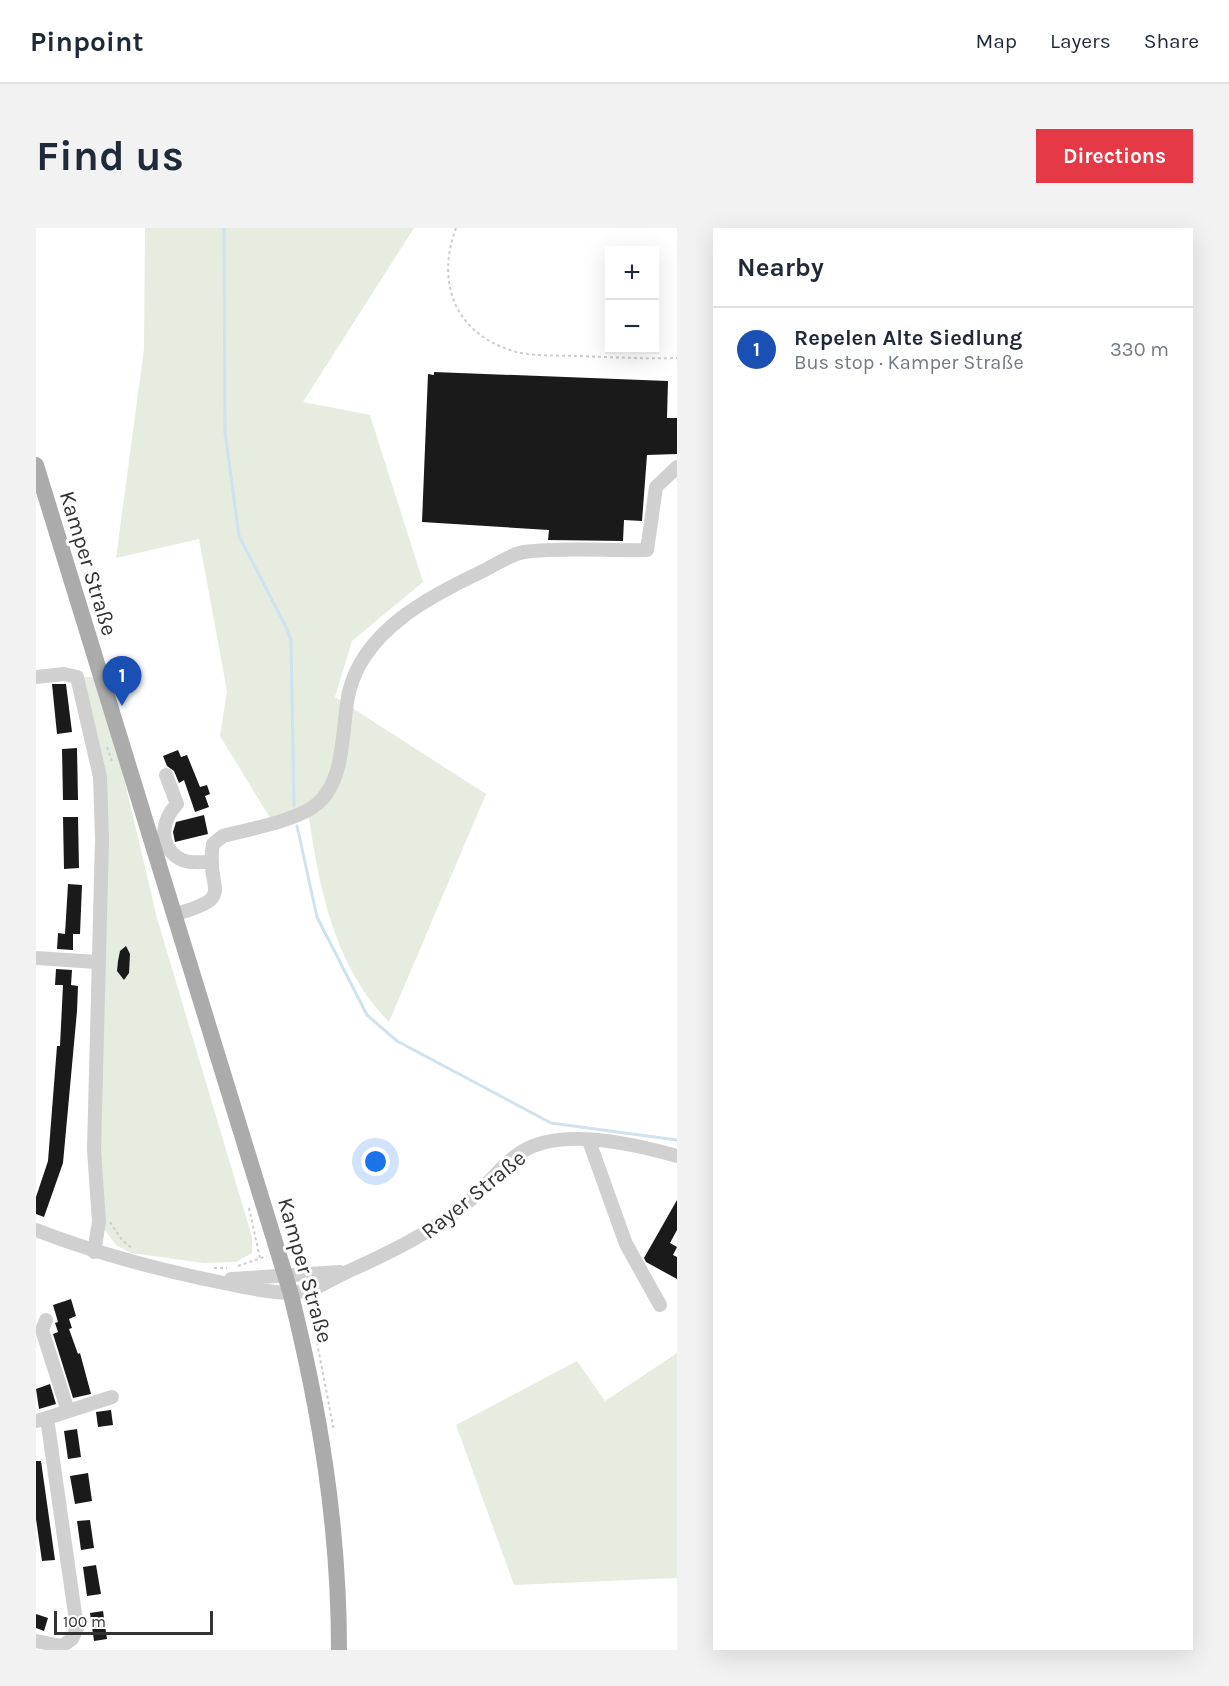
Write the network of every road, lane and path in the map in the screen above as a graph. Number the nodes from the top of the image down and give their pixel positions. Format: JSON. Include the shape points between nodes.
{"nodes":[{"id":1,"x":456,"y":228,"type":"edge"},
{"id":2,"x":677,"y":358,"type":"edge"},
{"id":3,"x":36,"y":465,"type":"edge"},
{"id":4,"x":677,"y":467,"type":"edge"},
{"id":5,"x":36,"y":677,"type":"edge"},
{"id":6,"x":166,"y":775,"type":"dead end"},
{"id":7,"x":209,"y":862,"type":"junction"},
{"id":8,"x":175,"y":914,"type":"junction"},
{"id":9,"x":36,"y":958,"type":"edge"},
{"id":10,"x":97,"y":962,"type":"junction"},
{"id":11,"x":589,"y":1141,"type":"junction"},
{"id":12,"x":677,"y":1156,"type":"edge"},
{"id":13,"x":99,"y":1222,"type":"junction"},
{"id":14,"x":36,"y":1230,"type":"edge"},
{"id":15,"x":133,"y":1249,"type":"dead end"},
{"id":16,"x":94,"y":1252,"type":"junction"},
{"id":17,"x":279,"y":1253,"type":"junction"},
{"id":18,"x":345,"y":1272,"type":"junction"},
{"id":19,"x":211,"y":1274,"type":"junction"},
{"id":20,"x":305,"y":1274,"type":"junction"},
{"id":21,"x":288,"y":1283,"type":"junction"},
{"id":22,"x":660,"y":1305,"type":"dead end"},
{"id":23,"x":41,"y":1326,"type":"edge"},
{"id":24,"x":112,"y":1397,"type":"dead end"},
{"id":25,"x":68,"y":1411,"type":"junction"},
{"id":26,"x":42,"y":1419,"type":"edge"},
{"id":27,"x":36,"y":1641,"type":"edge"},
{"id":28,"x":339,"y":1650,"type":"edge"}],
"edges":[{"from":1,"to":2,"type":"path","via":[[448,251],[447,278],[453,301],[469,324],[490,342],[529,354]]},
{"from":3,"to":8,"type":"main road","name":"Kamper Straße"},
{"from":4,"to":7,"type":"street","via":[[656,487],[647,550],[522,552],[441,592],[393,626],[371,648],[354,675],[339,758],[326,794],[300,813],[223,836],[213,844]]},
{"from":5,"to":10,"type":"street","via":[[77,677],[100,777],[102,839]]},
{"from":6,"to":7,"type":"street","via":[[177,804],[164,822],[169,848],[177,858],[192,863]]},
{"from":7,"to":8,"type":"street","via":[[216,890],[212,898],[203,907]]},
{"from":8,"to":17,"type":"main road","name":"Kamper Straße"},
{"from":9,"to":10,"type":"street"},
{"from":10,"to":13,"type":"street","via":[[94,1150]]},
{"from":11,"to":12,"type":"street","name":"Rayer Straße","via":[[631,1145]]},
{"from":11,"to":18,"type":"street","name":"Rayer Straße","via":[[543,1144],[517,1155],[448,1219],[397,1250]]},
{"from":11,"to":22,"type":"street","via":[[626,1244]]},
{"from":13,"to":15,"type":"path","via":[[113,1223]]},
{"from":13,"to":16,"type":"street"},
{"from":14,"to":16,"type":"street"},
{"from":16,"to":19,"type":"street","via":[[157,1270]]},
{"from":17,"to":19,"type":"path"},
{"from":17,"to":20,"type":"path","via":[[297,1252]]},
{"from":17,"to":21,"type":"main road","name":"Kamper Straße"},
{"from":18,"to":20,"type":"street","name":"Rayer Straße"},
{"from":18,"to":21,"type":"street","name":"Rayer Straße","via":[[309,1290]]},
{"from":19,"to":21,"type":"street","via":[[255,1289]]},
{"from":20,"to":21,"type":"street","name":"Rayer Straße"},
{"from":21,"to":28,"type":"main road","name":"Kamper Straße","via":[[322,1431],[339,1586]]},
{"from":23,"to":25,"type":"street"},
{"from":24,"to":25,"type":"street"},
{"from":25,"to":26,"type":"street"},
{"from":26,"to":27,"type":"street","via":[[77,1628],[72,1639],[62,1646]]}]}
